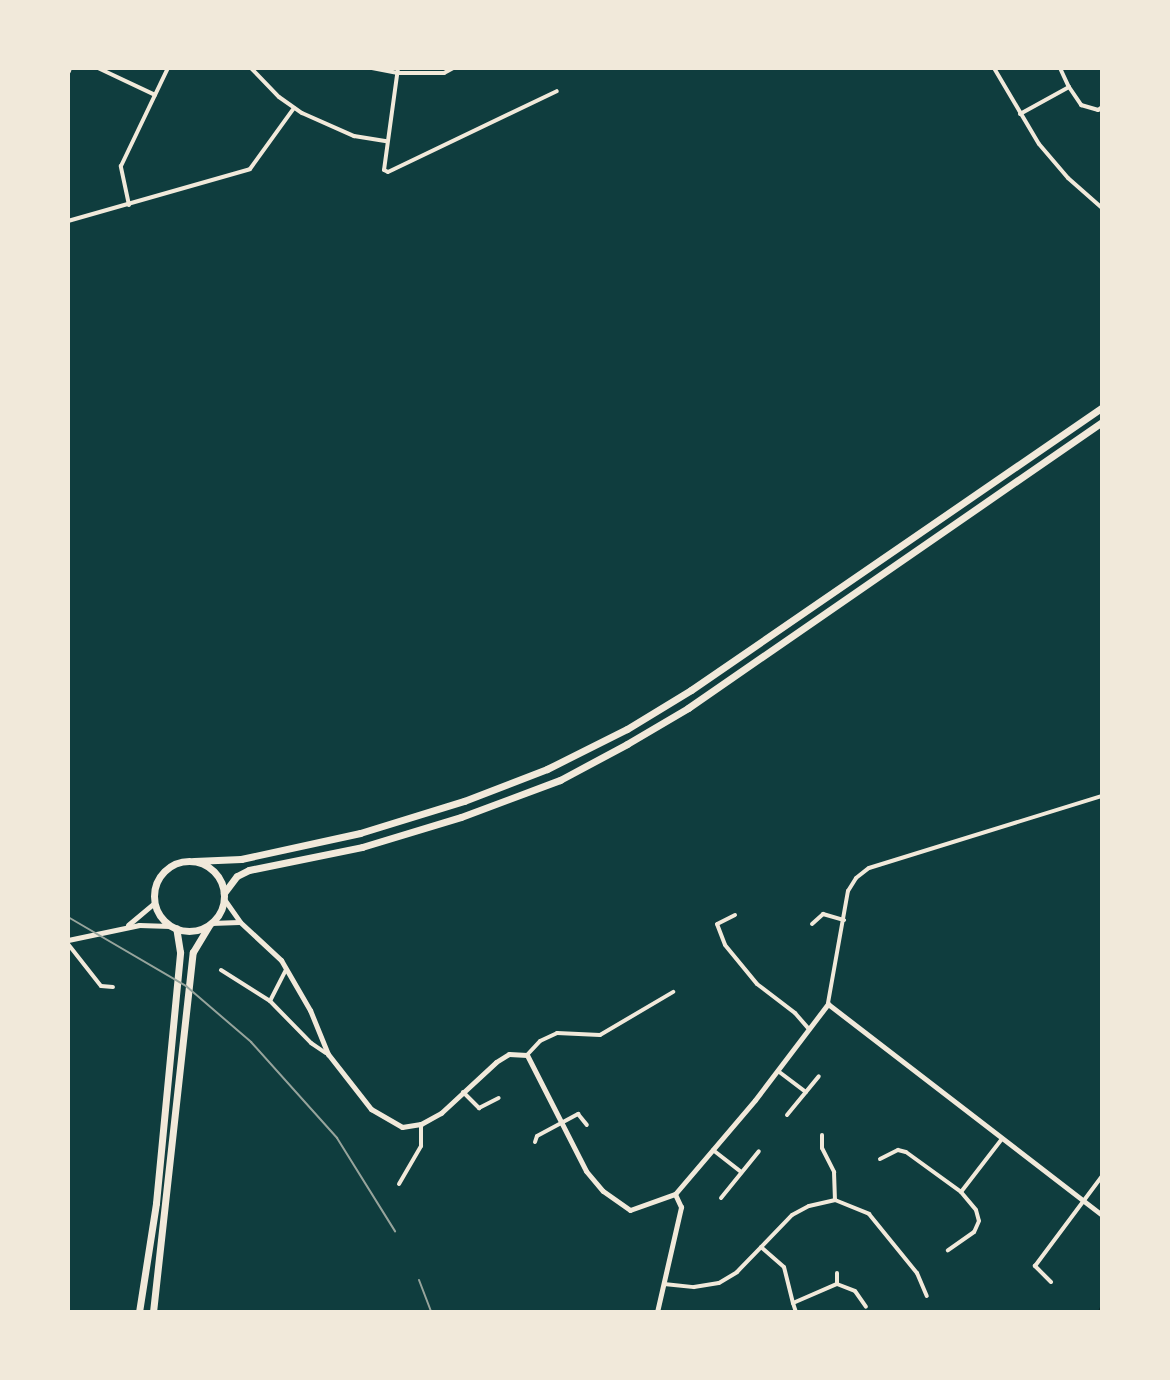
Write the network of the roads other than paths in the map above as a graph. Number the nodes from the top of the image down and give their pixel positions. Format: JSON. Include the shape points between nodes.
{"nodes":[{"id":1,"x":98,"y":68,"type":"edge"},
{"id":2,"x":168,"y":68,"type":"edge"},
{"id":3,"x":251,"y":68,"type":"edge"},
{"id":4,"x":372,"y":68,"type":"edge"},
{"id":5,"x":453,"y":68,"type":"edge"},
{"id":6,"x":994,"y":68,"type":"edge"},
{"id":7,"x":1060,"y":68,"type":"edge"},
{"id":8,"x":397,"y":71,"type":"edge"},
{"id":9,"x":1069,"y":87,"type":"junction"},
{"id":10,"x":557,"y":91,"type":"dead end"},
{"id":11,"x":155,"y":95,"type":"junction"},
{"id":12,"x":1102,"y":107,"type":"edge"},
{"id":13,"x":294,"y":108,"type":"junction"},
{"id":14,"x":1020,"y":114,"type":"junction"},
{"id":15,"x":387,"y":141,"type":"junction"},
{"id":16,"x":129,"y":205,"type":"junction"},
{"id":17,"x":1102,"y":208,"type":"edge"},
{"id":18,"x":68,"y":221,"type":"edge"},
{"id":19,"x":1102,"y":408,"type":"edge"},
{"id":20,"x":1102,"y":422,"type":"edge"},
{"id":21,"x":1102,"y":796,"type":"edge"},
{"id":22,"x":194,"y":861,"type":"junction"},
{"id":23,"x":224,"y":896,"type":"junction"},
{"id":24,"x":154,"y":903,"type":"junction"},
{"id":25,"x":735,"y":915,"type":"dead end"},
{"id":26,"x":844,"y":920,"type":"junction"},
{"id":27,"x":240,"y":922,"type":"junction"},
{"id":28,"x":210,"y":924,"type":"junction"},
{"id":29,"x":812,"y":924,"type":"dead end"},
{"id":30,"x":173,"y":927,"type":"junction"},
{"id":31,"x":122,"y":928,"type":"junction"},
{"id":32,"x":68,"y":942,"type":"edge"},
{"id":33,"x":221,"y":970,"type":"dead end"},
{"id":34,"x":286,"y":970,"type":"junction"},
{"id":35,"x":113,"y":987,"type":"dead end"},
{"id":36,"x":673,"y":992,"type":"dead end"},
{"id":37,"x":270,"y":1001,"type":"junction"},
{"id":38,"x":828,"y":1004,"type":"junction"},
{"id":39,"x":809,"y":1029,"type":"junction"},
{"id":40,"x":328,"y":1054,"type":"junction"},
{"id":41,"x":527,"y":1055,"type":"junction"},
{"id":42,"x":778,"y":1071,"type":"junction"},
{"id":43,"x":819,"y":1076,"type":"dead end"},
{"id":44,"x":462,"y":1091,"type":"junction"},
{"id":45,"x":806,"y":1092,"type":"junction"},
{"id":46,"x":499,"y":1098,"type":"dead end"},
{"id":47,"x":787,"y":1115,"type":"dead end"},
{"id":48,"x":562,"y":1123,"type":"junction"},
{"id":49,"x":421,"y":1124,"type":"junction"},
{"id":50,"x":587,"y":1125,"type":"dead end"},
{"id":51,"x":822,"y":1135,"type":"dead end"},
{"id":52,"x":1001,"y":1140,"type":"junction"},
{"id":53,"x":535,"y":1142,"type":"dead end"},
{"id":54,"x":713,"y":1150,"type":"junction"},
{"id":55,"x":759,"y":1151,"type":"dead end"},
{"id":56,"x":880,"y":1159,"type":"dead end"},
{"id":57,"x":741,"y":1172,"type":"junction"},
{"id":58,"x":1102,"y":1176,"type":"edge"},
{"id":59,"x":399,"y":1184,"type":"dead end"},
{"id":60,"x":961,"y":1192,"type":"junction"},
{"id":61,"x":675,"y":1194,"type":"junction"},
{"id":62,"x":721,"y":1198,"type":"dead end"},
{"id":63,"x":835,"y":1200,"type":"junction"},
{"id":64,"x":1083,"y":1201,"type":"junction"},
{"id":65,"x":1102,"y":1215,"type":"edge"},
{"id":66,"x":761,"y":1247,"type":"junction"},
{"id":67,"x":948,"y":1250,"type":"dead end"},
{"id":68,"x":837,"y":1273,"type":"dead end"},
{"id":69,"x":1051,"y":1282,"type":"dead end"},
{"id":70,"x":664,"y":1284,"type":"junction"},
{"id":71,"x":837,"y":1284,"type":"junction"},
{"id":72,"x":927,"y":1296,"type":"dead end"},
{"id":73,"x":793,"y":1303,"type":"junction"},
{"id":74,"x":866,"y":1307,"type":"dead end"},
{"id":75,"x":139,"y":1312,"type":"edge"},
{"id":76,"x":153,"y":1312,"type":"edge"},
{"id":77,"x":657,"y":1312,"type":"edge"},
{"id":78,"x":796,"y":1312,"type":"edge"}],
"edges":[{"from":1,"to":11,"type":"street"},
{"from":2,"to":11,"type":"street"},
{"from":3,"to":13,"type":"street"},
{"from":4,"to":8,"type":"street"},
{"from":5,"to":8,"type":"street","via":[[444,73]]},
{"from":6,"to":14,"type":"street"},
{"from":7,"to":9,"type":"street"},
{"from":8,"to":15,"type":"street"},
{"from":9,"to":12,"type":"street","via":[[1081,105]]},
{"from":9,"to":14,"type":"street"},
{"from":10,"to":15,"type":"street","via":[[388,172]]},
{"from":11,"to":16,"type":"street","via":[[121,166]]},
{"from":13,"to":15,"type":"street","via":[[354,136]]},
{"from":13,"to":16,"type":"street","via":[[250,169]]},
{"from":14,"to":17,"type":"street","via":[[1047,154]]},
{"from":16,"to":18,"type":"street"},
{"from":19,"to":22,"type":"highway","via":[[691,690],[547,769],[360,833],[241,859]]},
{"from":20,"to":23,"type":"highway","via":[[688,708],[614,752],[560,780],[461,817],[362,847],[249,870],[237,876]]},
{"from":21,"to":26,"type":"street","via":[[869,868],[848,891]]},
{"from":22,"to":23,"type":"highway","via":[[215,872]]},
{"from":22,"to":24,"type":"highway","via":[[177,862],[163,872]]},
{"from":23,"to":27,"type":"street"},
{"from":23,"to":28,"type":"highway"},
{"from":24,"to":30,"type":"highway"},
{"from":24,"to":31,"type":"street"},
{"from":25,"to":39,"type":"street","via":[[717,924],[725,945],[757,984]]},
{"from":26,"to":29,"type":"street","via":[[823,914]]},
{"from":26,"to":38,"type":"street"},
{"from":27,"to":28,"type":"street"},
{"from":27,"to":34,"type":"street"},
{"from":28,"to":30,"type":"highway","via":[[193,931]]},
{"from":28,"to":76,"type":"highway","via":[[193,952]]},
{"from":30,"to":31,"type":"street","via":[[151,923]]},
{"from":30,"to":75,"type":"highway","via":[[180,952],[175,1013]]},
{"from":31,"to":32,"type":"street"},
{"from":32,"to":35,"type":"street","via":[[101,986]]},
{"from":33,"to":37,"type":"street"},
{"from":34,"to":37,"type":"street"},
{"from":34,"to":40,"type":"street"},
{"from":36,"to":41,"type":"street","via":[[600,1035],[557,1033]]},
{"from":37,"to":40,"type":"street"},
{"from":38,"to":39,"type":"street"},
{"from":38,"to":52,"type":"street"},
{"from":39,"to":42,"type":"street"},
{"from":40,"to":49,"type":"street","via":[[342,1077],[386,1120],[402,1127]]},
{"from":41,"to":44,"type":"street","via":[[509,1054]]},
{"from":41,"to":48,"type":"street"},
{"from":42,"to":45,"type":"street"},
{"from":42,"to":54,"type":"street"},
{"from":43,"to":45,"type":"street"},
{"from":44,"to":46,"type":"street","via":[[479,1108]]},
{"from":44,"to":49,"type":"street"},
{"from":45,"to":47,"type":"street"},
{"from":48,"to":50,"type":"street","via":[[578,1114]]},
{"from":48,"to":53,"type":"street"},
{"from":48,"to":61,"type":"street","via":[[586,1171],[630,1210]]},
{"from":49,"to":59,"type":"street","via":[[421,1146]]},
{"from":51,"to":63,"type":"street","via":[[822,1148],[834,1172]]},
{"from":52,"to":60,"type":"street"},
{"from":52,"to":64,"type":"street"},
{"from":54,"to":57,"type":"street"},
{"from":54,"to":61,"type":"street"},
{"from":55,"to":57,"type":"street"},
{"from":56,"to":60,"type":"street","via":[[898,1150],[906,1152]]},
{"from":57,"to":62,"type":"street"},
{"from":58,"to":64,"type":"street"},
{"from":60,"to":67,"type":"street","via":[[979,1221],[974,1232]]},
{"from":61,"to":70,"type":"street","via":[[681,1207]]},
{"from":63,"to":66,"type":"street","via":[[792,1215]]},
{"from":63,"to":72,"type":"street","via":[[869,1214],[917,1273]]},
{"from":64,"to":65,"type":"street"},
{"from":64,"to":69,"type":"street","via":[[1035,1266]]},
{"from":66,"to":70,"type":"street","via":[[719,1283]]},
{"from":66,"to":73,"type":"street","via":[[784,1267]]},
{"from":68,"to":71,"type":"street"},
{"from":70,"to":77,"type":"street"},
{"from":71,"to":73,"type":"street"},
{"from":71,"to":74,"type":"street","via":[[858,1293]]},
{"from":73,"to":78,"type":"street"}]}
